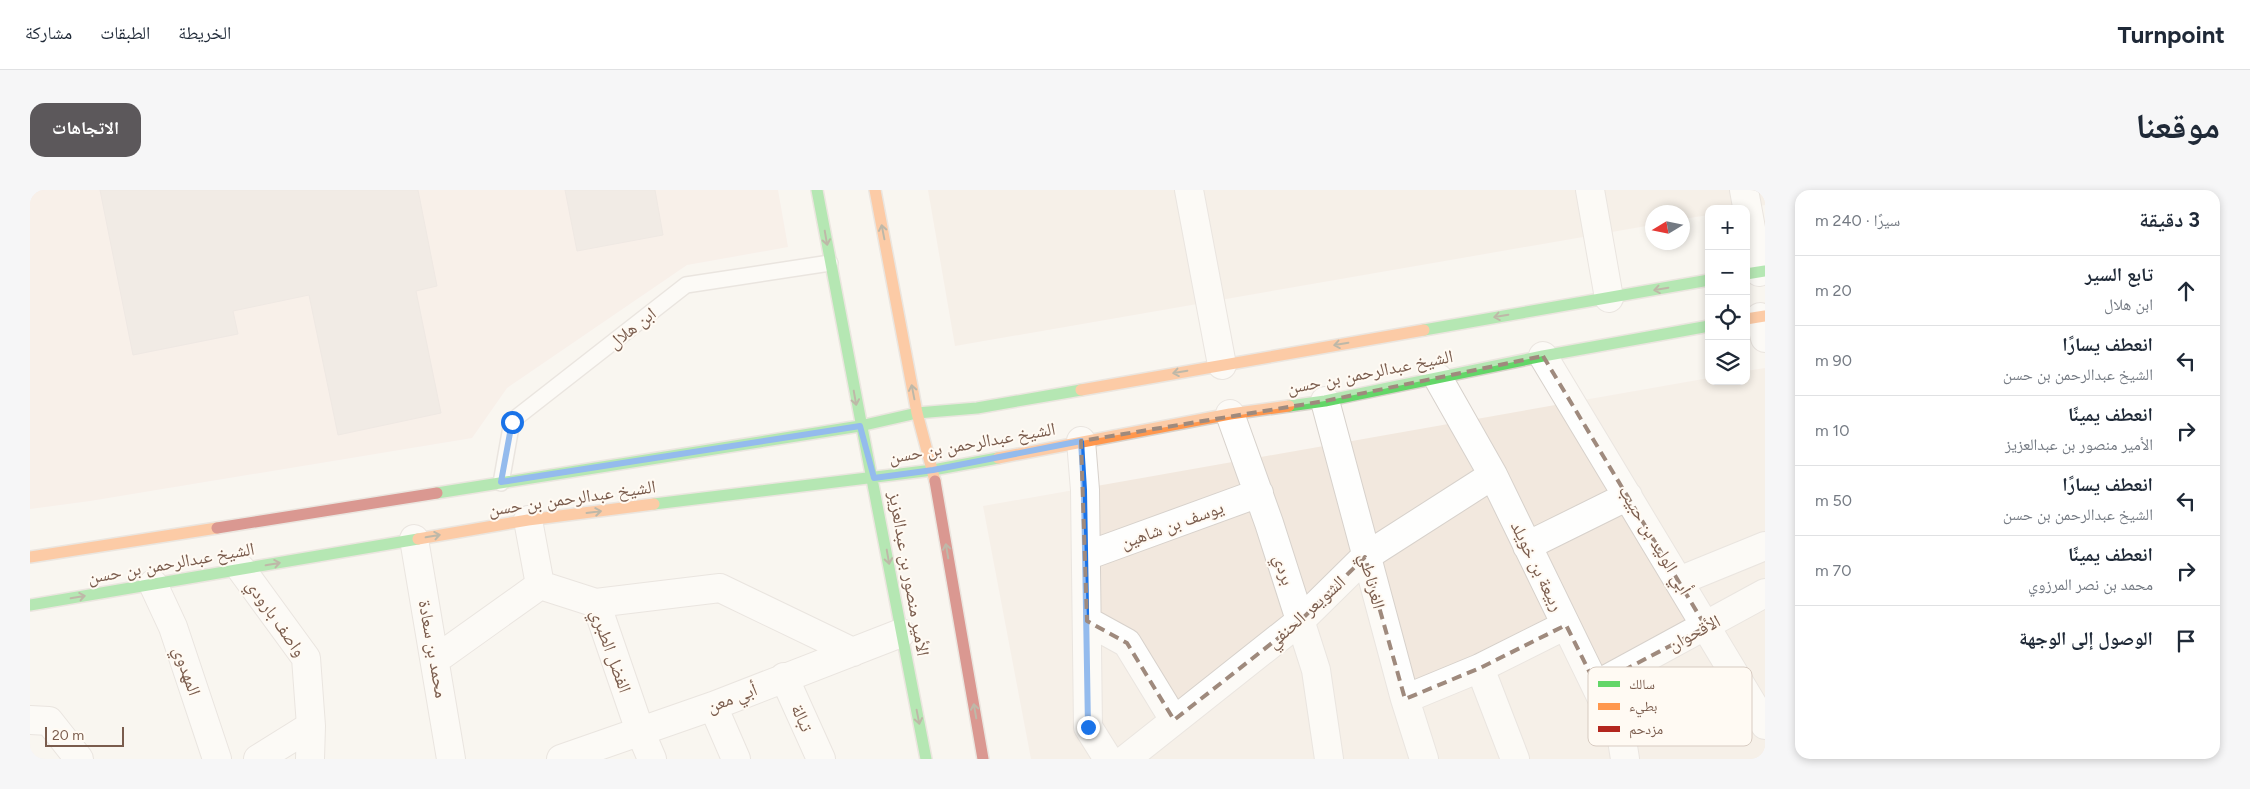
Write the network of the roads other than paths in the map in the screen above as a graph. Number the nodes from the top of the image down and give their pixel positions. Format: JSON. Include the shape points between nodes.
{"nodes":[{"id":1,"x":817,"y":190,"type":"edge"},
{"id":2,"x":875,"y":190,"type":"edge"},
{"id":3,"x":1189,"y":190,"type":"edge"},
{"id":4,"x":1590,"y":190,"type":"edge"},
{"id":5,"x":1744,"y":190,"type":"edge"},
{"id":6,"x":830,"y":263,"type":"junction"},
{"id":7,"x":1757,"y":272,"type":"edge"},
{"id":8,"x":1705,"y":281,"type":"edge"},
{"id":9,"x":1609,"y":298,"type":"junction"},
{"id":10,"x":1705,"y":327,"type":"edge"},
{"id":11,"x":1543,"y":356,"type":"junction"},
{"id":12,"x":1222,"y":365,"type":"junction"},
{"id":13,"x":1438,"y":378,"type":"junction"},
{"id":14,"x":1325,"y":401,"type":"junction"},
{"id":15,"x":917,"y":413,"type":"junction"},
{"id":16,"x":1230,"y":414,"type":"junction"},
{"id":17,"x":860,"y":426,"type":"junction"},
{"id":18,"x":1081,"y":441,"type":"junction"},
{"id":19,"x":933,"y":470,"type":"junction"},
{"id":20,"x":1493,"y":475,"type":"junction"},
{"id":21,"x":874,"y":478,"type":"junction"},
{"id":22,"x":501,"y":482,"type":"junction"},
{"id":23,"x":1259,"y":493,"type":"junction"},
{"id":24,"x":1628,"y":496,"type":"junction"},
{"id":25,"x":528,"y":520,"type":"junction"},
{"id":26,"x":414,"y":539,"type":"junction"},
{"id":27,"x":1527,"y":546,"type":"junction"},
{"id":28,"x":1765,"y":546,"type":"edge"},
{"id":29,"x":1086,"y":556,"type":"junction"},
{"id":30,"x":1366,"y":557,"type":"junction"},
{"id":31,"x":30,"y":558,"type":"edge"},
{"id":32,"x":241,"y":569,"type":"junction"},
{"id":33,"x":1679,"y":581,"type":"junction"},
{"id":34,"x":153,"y":584,"type":"junction"},
{"id":35,"x":540,"y":585,"type":"junction"},
{"id":36,"x":1765,"y":594,"type":"edge"},
{"id":37,"x":596,"y":604,"type":"junction"},
{"id":38,"x":30,"y":605,"type":"edge"},
{"id":39,"x":1087,"y":621,"type":"junction"},
{"id":40,"x":1300,"y":621,"type":"junction"},
{"id":41,"x":1566,"y":625,"type":"junction"},
{"id":42,"x":1706,"y":627,"type":"junction"},
{"id":43,"x":901,"y":633,"type":"junction"},
{"id":44,"x":853,"y":652,"type":"junction"},
{"id":45,"x":435,"y":660,"type":"junction"},
{"id":46,"x":1630,"y":667,"type":"edge"},
{"id":47,"x":1730,"y":667,"type":"edge"},
{"id":48,"x":1480,"y":668,"type":"junction"},
{"id":49,"x":1588,"y":669,"type":"edge"},
{"id":50,"x":784,"y":677,"type":"junction"},
{"id":51,"x":1405,"y":699,"type":"junction"},
{"id":52,"x":1752,"y":703,"type":"edge"},
{"id":53,"x":713,"y":706,"type":"junction"},
{"id":54,"x":30,"y":720,"type":"edge"},
{"id":55,"x":1174,"y":720,"type":"junction"},
{"id":56,"x":1765,"y":725,"type":"edge"},
{"id":57,"x":311,"y":726,"type":"junction"},
{"id":58,"x":640,"y":731,"type":"junction"},
{"id":59,"x":79,"y":759,"type":"edge"},
{"id":60,"x":218,"y":759,"type":"edge"},
{"id":61,"x":258,"y":759,"type":"edge"},
{"id":62,"x":310,"y":759,"type":"edge"},
{"id":63,"x":451,"y":759,"type":"edge"},
{"id":64,"x":561,"y":759,"type":"edge"},
{"id":65,"x":652,"y":759,"type":"edge"},
{"id":66,"x":736,"y":759,"type":"edge"},
{"id":67,"x":821,"y":759,"type":"edge"},
{"id":68,"x":926,"y":759,"type":"edge"},
{"id":69,"x":983,"y":759,"type":"edge"},
{"id":70,"x":1108,"y":759,"type":"edge"},
{"id":71,"x":1126,"y":759,"type":"edge"},
{"id":72,"x":1329,"y":759,"type":"edge"},
{"id":73,"x":1424,"y":759,"type":"edge"},
{"id":74,"x":1515,"y":759,"type":"edge"}],
"edges":[{"from":1,"to":6,"type":"street","name":"الأمير منصور بن عبدالعزيز","one_way":true},
{"from":15,"to":2,"type":"street","one_way":true},
{"from":3,"to":12,"type":"street"},
{"from":4,"to":9,"type":"street"},
{"from":5,"to":7,"type":"street"},
{"from":6,"to":17,"type":"street","name":"الأمير منصور بن عبدالعزيز","one_way":true},
{"from":6,"to":22,"type":"lane","name":"ابن هلال","via":[[686,285],[512,422]]},
{"from":8,"to":9,"type":"street","name":"الشيخ عبدالرحمن بن حسن","one_way":true},
{"from":9,"to":12,"type":"street","name":"الشيخ عبدالرحمن بن حسن","one_way":true},
{"from":10,"to":11,"type":"street","name":"الشيخ عبدالرحمن بن حسن"},
{"from":11,"to":13,"type":"street","name":"الشيخ عبدالرحمن بن حسن"},
{"from":11,"to":24,"type":"street","name":"أبي الوليد بن حبيب"},
{"from":12,"to":15,"type":"street","name":"الشيخ عبدالرحمن بن حسن","one_way":true,"via":[[977,408]]},
{"from":13,"to":14,"type":"street","name":"الشيخ عبدالرحمن بن حسن"},
{"from":13,"to":20,"type":"street","name":"ربيعة بن خويلد"},
{"from":14,"to":16,"type":"street","name":"الشيخ عبدالرحمن بن حسن"},
{"from":14,"to":30,"type":"street","name":"الغرناطي"},
{"from":15,"to":17,"type":"street","name":"الشيخ عبدالرحمن بن حسن"},
{"from":15,"to":19,"type":"street"},
{"from":16,"to":18,"type":"street","name":"الشيخ عبدالرحمن بن حسن"},
{"from":16,"to":23,"type":"street","name":"بردي"},
{"from":17,"to":21,"type":"street","name":"الأمير منصور بن عبدالعزيز"},
{"from":17,"to":22,"type":"street","name":"الشيخ عبدالرحمن بن حسن"},
{"from":18,"to":19,"type":"street","name":"الشيخ عبدالرحمن بن حسن"},
{"from":18,"to":29,"type":"street"},
{"from":19,"to":21,"type":"street","name":"الشيخ عبدالرحمن بن حسن"},
{"from":69,"to":19,"type":"street","one_way":true},
{"from":20,"to":27,"type":"street","name":"ربيعة بن خويلد"},
{"from":20,"to":30,"type":"street","name":"الشويعر الحنفي"},
{"from":25,"to":21,"type":"street","name":"الشيخ عبدالرحمن بن حسن","one_way":true},
{"from":21,"to":43,"type":"street","name":"الأمير منصور بن عبدالعزيز","one_way":true},
{"from":22,"to":31,"type":"street","name":"الشيخ عبدالرحمن بن حسن"},
{"from":23,"to":29,"type":"street","name":"يوسف بن شاهين"},
{"from":23,"to":40,"type":"street","name":"بردي"},
{"from":24,"to":27,"type":"street"},
{"from":24,"to":33,"type":"street","name":"أبي الوليد بن حبيب"},
{"from":26,"to":25,"type":"street","name":"الشيخ عبدالرحمن بن حسن","one_way":true},
{"from":25,"to":35,"type":"street"},
{"from":32,"to":26,"type":"street","name":"الشيخ عبدالرحمن بن حسن","one_way":true},
{"from":26,"to":45,"type":"street","name":"محمد بن سعادة"},
{"from":27,"to":41,"type":"street","name":"ربيعة بن خويلد"},
{"from":28,"to":33,"type":"street"},
{"from":29,"to":39,"type":"street"},
{"from":30,"to":40,"type":"street","name":"الشويعر الحنفي"},
{"from":30,"to":51,"type":"street","name":"الغرناطي"},
{"from":32,"to":34,"type":"street","name":"الشيخ عبدالرحمن بن حسن"},
{"from":32,"to":57,"type":"street","name":"واصف بارودي","via":[[306,658]]},
{"from":33,"to":42,"type":"street","name":"أبي الوليد بن حبيب"},
{"from":38,"to":34,"type":"street","name":"الشيخ عبدالرحمن بن حسن","one_way":true},
{"from":34,"to":60,"type":"street","name":"المهدوي","via":[[172,627]]},
{"from":35,"to":37,"type":"street","name":"الفضل الطبري"},
{"from":35,"to":45,"type":"street"},
{"from":36,"to":42,"type":"street","name":"الأقحوان"},
{"from":37,"to":44,"type":"street","via":[[720,588]]},
{"from":37,"to":58,"type":"street","name":"الفضل الطبري"},
{"from":39,"to":55,"type":"street","via":[[1127,643]]},
{"from":39,"to":70,"type":"street","via":[[1088,727]]},
{"from":40,"to":55,"type":"street","name":"الشويعر الحنفي"},
{"from":40,"to":72,"type":"street","name":"بردي","via":[[1316,670]]},
{"from":41,"to":48,"type":"street"},
{"from":41,"to":49,"type":"street","name":"ربيعة بن خويلد"},
{"from":42,"to":46,"type":"street","name":"الأقحوان"},
{"from":42,"to":47,"type":"street","name":"أبي الوليد بن حبيب"},
{"from":43,"to":44,"type":"street","name":"أبي معن"},
{"from":43,"to":68,"type":"street","name":"الأمير منصور بن عبدالعزيز","one_way":true},
{"from":44,"to":50,"type":"street","name":"أبي معن"},
{"from":45,"to":63,"type":"street","name":"محمد بن سعادة"},
{"from":48,"to":51,"type":"street"},
{"from":48,"to":74,"type":"street"},
{"from":50,"to":53,"type":"street","name":"أبي معن"},
{"from":50,"to":67,"type":"street","name":"تبالة"},
{"from":51,"to":73,"type":"street","name":"الغرناطي"},
{"from":52,"to":56,"type":"street","name":"أبي الوليد بن حبيب"},
{"from":53,"to":58,"type":"street","name":"أبي معن"},
{"from":53,"to":66,"type":"street"},
{"from":54,"to":59,"type":"street","via":[[49,721]]},
{"from":55,"to":71,"type":"street","name":"الشويعر الحنفي"},
{"from":57,"to":61,"type":"street"},
{"from":57,"to":62,"type":"street","name":"واصف بارودي"},
{"from":58,"to":64,"type":"street","name":"أبي معن"},
{"from":58,"to":65,"type":"street","name":"الفضل الطبري"}]}
